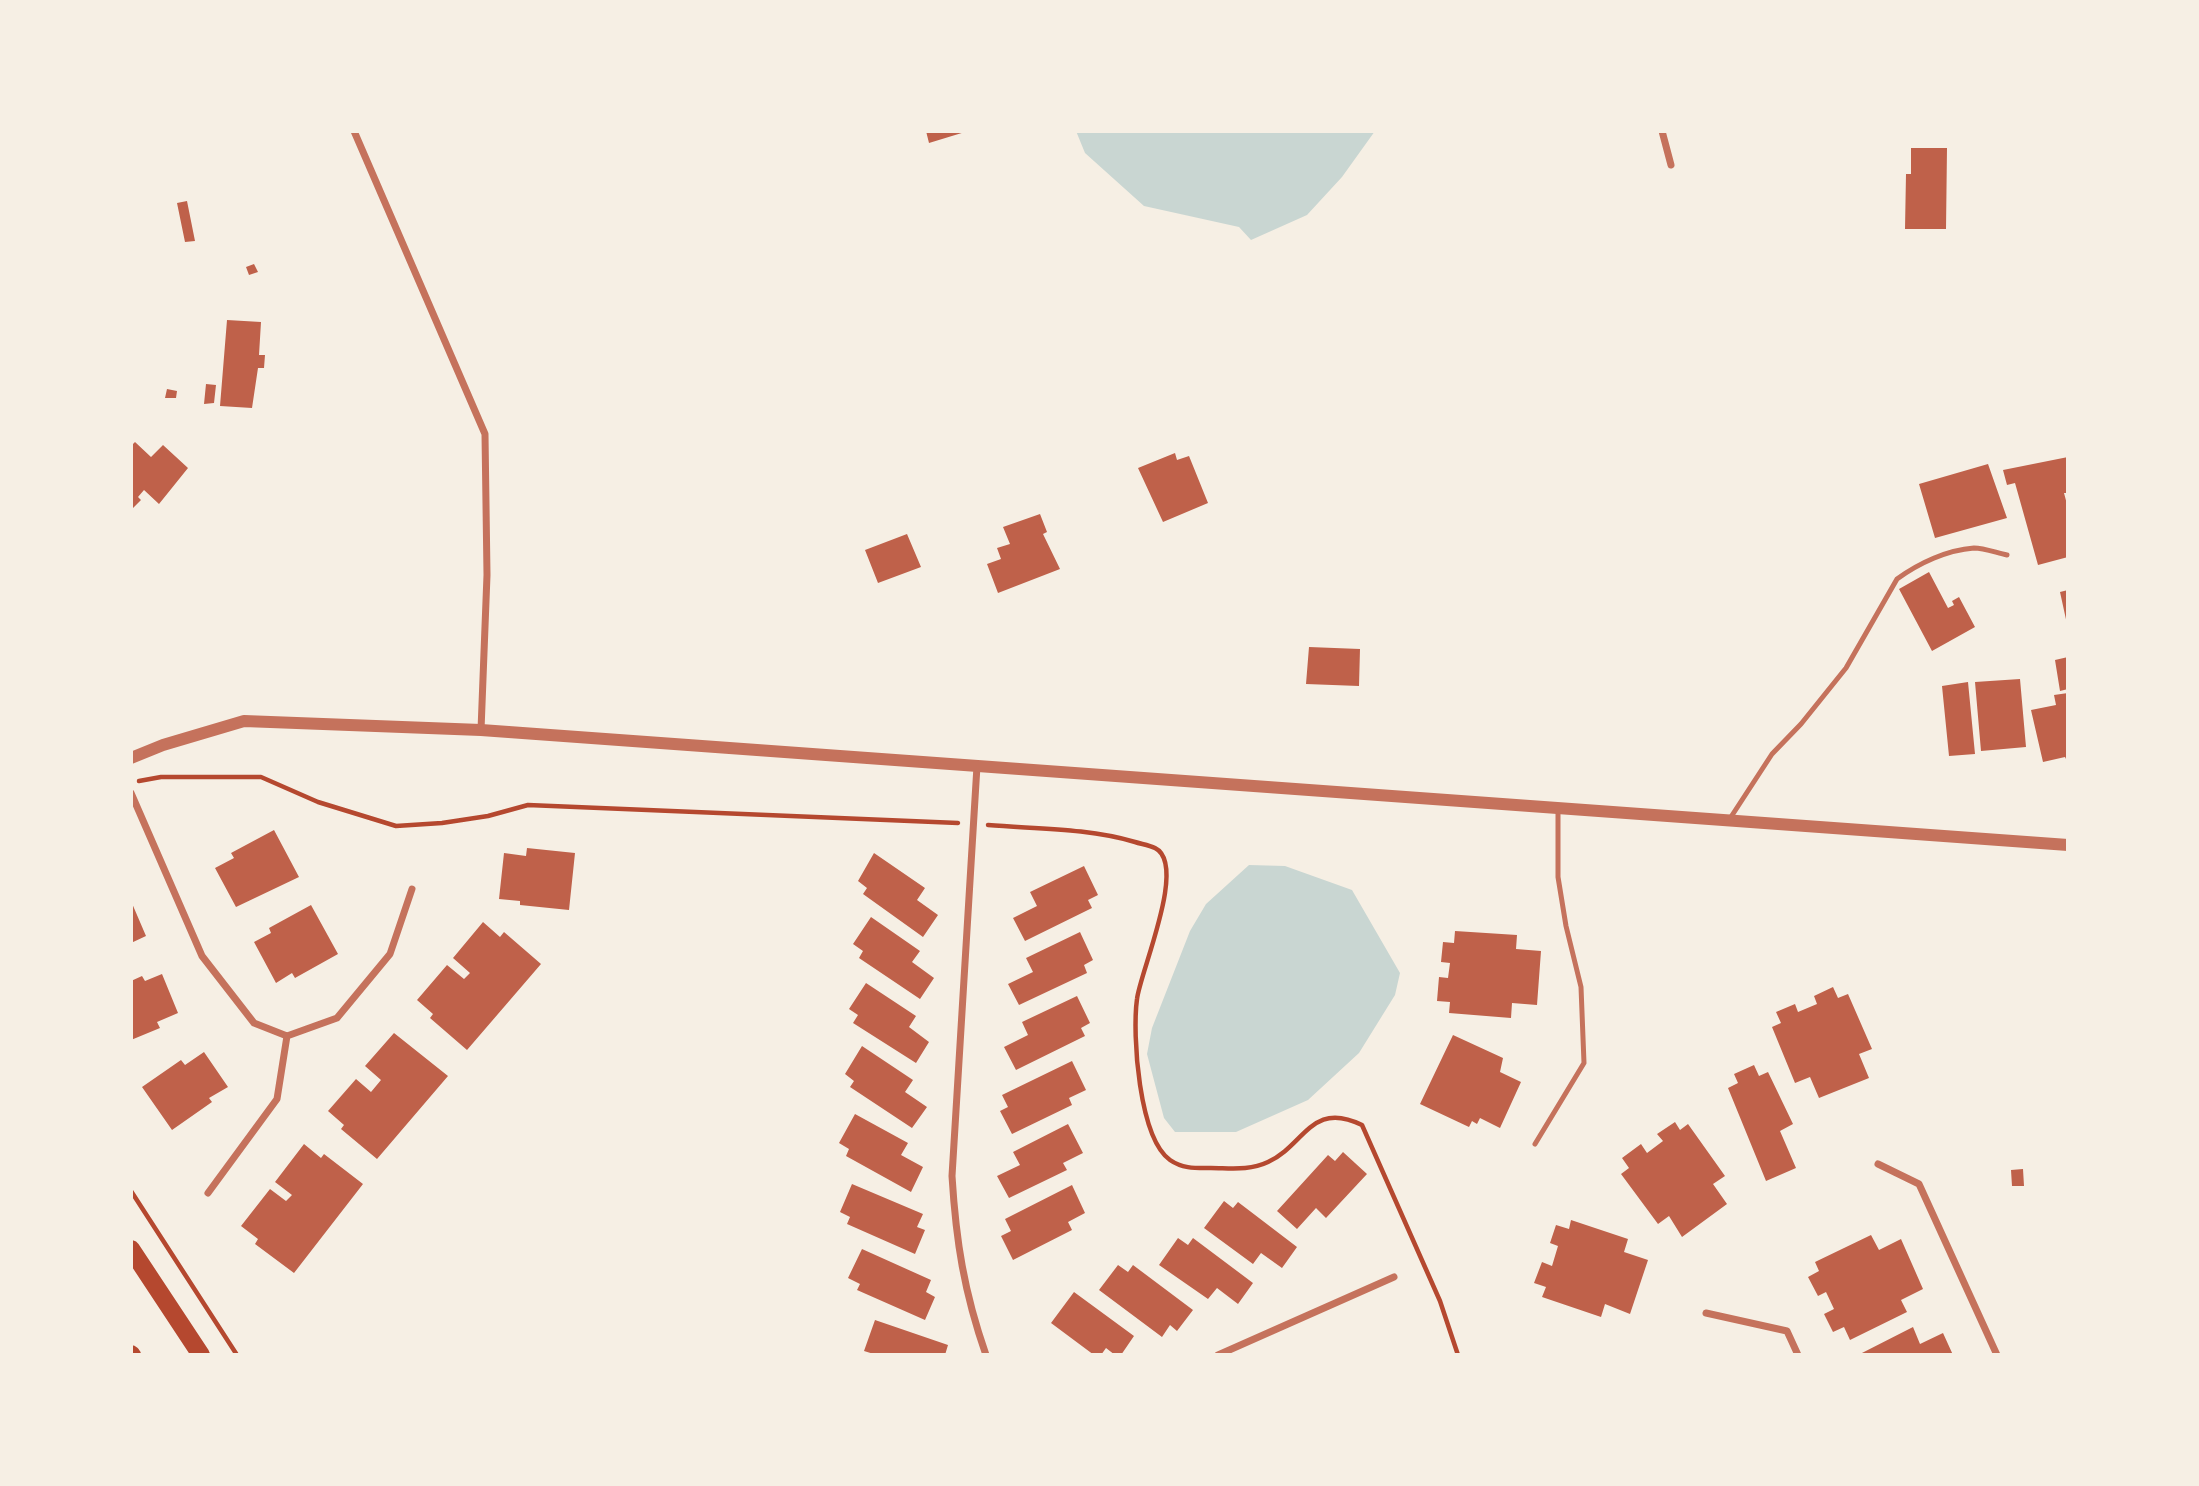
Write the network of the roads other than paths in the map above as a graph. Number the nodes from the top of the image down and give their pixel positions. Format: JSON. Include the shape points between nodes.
{"nodes":[{"id":1,"x":354,"y":131,"type":"edge"},
{"id":2,"x":1662,"y":131,"type":"edge"},
{"id":3,"x":1671,"y":165,"type":"dead end"},
{"id":4,"x":2007,"y":555,"type":"dead end"},
{"id":5,"x":481,"y":730,"type":"junction"},
{"id":6,"x":131,"y":758,"type":"edge"},
{"id":7,"x":977,"y":766,"type":"junction"},
{"id":8,"x":131,"y":793,"type":"edge"},
{"id":9,"x":1558,"y":808,"type":"junction"},
{"id":10,"x":1729,"y":820,"type":"junction"},
{"id":11,"x":2068,"y":845,"type":"edge"},
{"id":12,"x":412,"y":888,"type":"dead end"},
{"id":13,"x":287,"y":1036,"type":"junction"},
{"id":14,"x":1535,"y":1144,"type":"dead end"},
{"id":15,"x":1878,"y":1164,"type":"dead end"},
{"id":16,"x":208,"y":1193,"type":"dead end"},
{"id":17,"x":131,"y":1249,"type":"edge"},
{"id":18,"x":1394,"y":1277,"type":"dead end"},
{"id":19,"x":1706,"y":1313,"type":"dead end"},
{"id":20,"x":201,"y":1355,"type":"edge"},
{"id":21,"x":986,"y":1355,"type":"edge"},
{"id":22,"x":1218,"y":1355,"type":"edge"},
{"id":23,"x":1798,"y":1355,"type":"edge"},
{"id":24,"x":1997,"y":1355,"type":"edge"}],
"edges":[{"from":1,"to":5,"type":"street","via":[[485,434],[487,575]]},
{"from":2,"to":3,"type":"street"},
{"from":4,"to":10,"type":"lane","via":[[1976,548],[1947,554],[1897,579],[1846,668],[1772,754]]},
{"from":5,"to":6,"type":"street","via":[[244,721]]},
{"from":5,"to":7,"type":"street"},
{"from":7,"to":9,"type":"street"},
{"from":7,"to":21,"type":"street","via":[[952,1176],[963,1280]]},
{"from":8,"to":13,"type":"street","via":[[202,956],[254,1023]]},
{"from":9,"to":10,"type":"street"},
{"from":9,"to":14,"type":"lane","via":[[1558,877],[1581,987],[1584,1063]]},
{"from":10,"to":11,"type":"street"},
{"from":12,"to":13,"type":"street","via":[[390,954],[337,1018]]},
{"from":13,"to":16,"type":"street","via":[[276,1099]]},
{"from":15,"to":24,"type":"street","via":[[1919,1184]]},
{"from":17,"to":20,"type":"main road"},
{"from":18,"to":22,"type":"street"},
{"from":19,"to":23,"type":"street","via":[[1787,1331]]}]}
